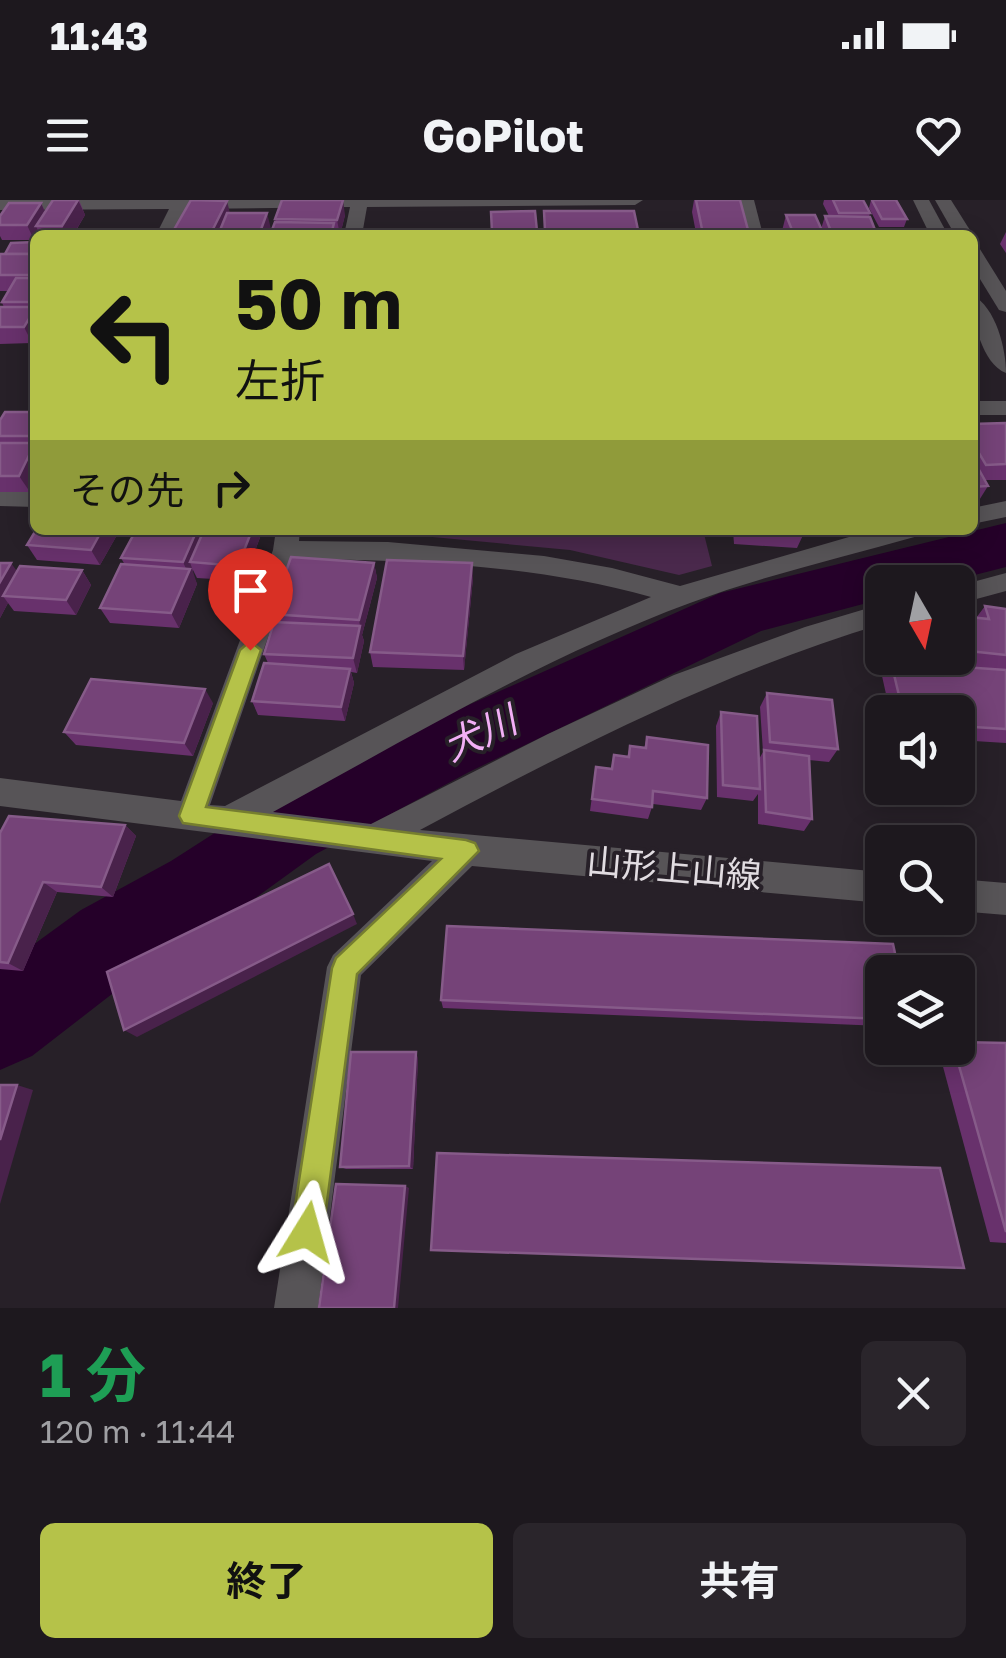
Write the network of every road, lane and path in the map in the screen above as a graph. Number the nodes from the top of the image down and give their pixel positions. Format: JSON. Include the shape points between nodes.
{"nodes":[{"id":1,"x":636,"y":200,"type":"edge"},
{"id":2,"x":746,"y":200,"type":"edge"},
{"id":3,"x":920,"y":200,"type":"edge"},
{"id":4,"x":943,"y":200,"type":"edge"},
{"id":5,"x":360,"y":202,"type":"edge"},
{"id":6,"x":3,"y":205,"type":"edge"},
{"id":7,"x":179,"y":206,"type":"junction"},
{"id":8,"x":167,"y":230,"type":"edge"},
{"id":9,"x":354,"y":230,"type":"edge"},
{"id":10,"x":753,"y":230,"type":"edge"},
{"id":11,"x":935,"y":230,"type":"edge"},
{"id":12,"x":961,"y":230,"type":"edge"},
{"id":13,"x":978,"y":260,"type":"edge"},
{"id":14,"x":1006,"y":306,"type":"edge"},
{"id":15,"x":978,"y":312,"type":"edge"},
{"id":16,"x":1006,"y":366,"type":"edge"},
{"id":17,"x":978,"y":408,"type":"edge"},
{"id":18,"x":1006,"y":408,"type":"edge"},
{"id":19,"x":0,"y":498,"type":"edge"},
{"id":20,"x":30,"y":500,"type":"edge"},
{"id":21,"x":1006,"y":508,"type":"edge"},
{"id":22,"x":978,"y":515,"type":"edge"},
{"id":23,"x":863,"y":535,"type":"edge"},
{"id":24,"x":827,"y":539,"type":"edge"},
{"id":25,"x":287,"y":540,"type":"edge"},
{"id":26,"x":1006,"y":582,"type":"edge"},
{"id":27,"x":975,"y":590,"type":"edge"},
{"id":28,"x":680,"y":596,"type":"junction"},
{"id":29,"x":865,"y":619,"type":"edge"},
{"id":30,"x":2,"y":796,"type":"edge"},
{"id":31,"x":191,"y":816,"type":"junction"},
{"id":32,"x":229,"y":820,"type":"junction"},
{"id":33,"x":372,"y":840,"type":"junction"},
{"id":34,"x":466,"y":851,"type":"junction"},
{"id":35,"x":865,"y":886,"type":"edge"},
{"id":36,"x":975,"y":896,"type":"edge"},
{"id":37,"x":1006,"y":899,"type":"edge"},
{"id":38,"x":296,"y":1308,"type":"edge"}],
"edges":[{"from":1,"to":5,"type":"street"},
{"from":2,"to":10,"type":"street"},
{"from":3,"to":11,"type":"street"},
{"from":4,"to":12,"type":"street"},
{"from":5,"to":7,"type":"street"},
{"from":5,"to":9,"type":"street"},
{"from":6,"to":7,"type":"street"},
{"from":7,"to":8,"type":"street"},
{"from":13,"to":14,"type":"street"},
{"from":15,"to":16,"type":"street"},
{"from":17,"to":18,"type":"street"},
{"from":19,"to":20,"type":"street"},
{"from":21,"to":22,"type":"street"},
{"from":23,"to":24,"type":"street"},
{"from":24,"to":28,"type":"street"},
{"from":25,"to":28,"type":"street","via":[[544,565]]},
{"from":25,"to":31,"type":"street"},
{"from":26,"to":27,"type":"street"},
{"from":28,"to":32,"type":"street","via":[[526,662]]},
{"from":29,"to":33,"type":"street","via":[[719,666]]},
{"from":30,"to":31,"type":"street","name":"山形上山線"},
{"from":31,"to":32,"type":"street","name":"山形上山線"},
{"from":32,"to":33,"type":"street","name":"山形上山線"},
{"from":33,"to":34,"type":"street","name":"山形上山線"},
{"from":34,"to":35,"type":"street","name":"山形上山線"},
{"from":34,"to":38,"type":"street","via":[[345,968]]},
{"from":36,"to":37,"type":"street"}]}
